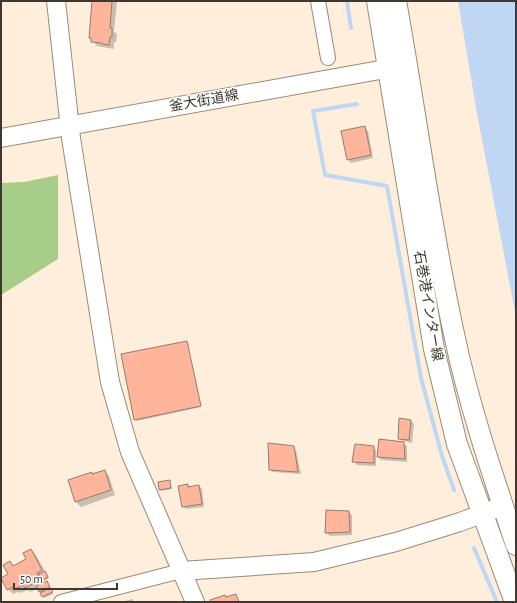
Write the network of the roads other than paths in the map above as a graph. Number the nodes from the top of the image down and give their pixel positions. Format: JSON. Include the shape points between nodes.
{"nodes":[{"id":1,"x":56,"y":1,"type":"edge"},
{"id":2,"x":318,"y":1,"type":"edge"},
{"id":3,"x":376,"y":1,"type":"edge"},
{"id":4,"x":396,"y":1,"type":"edge"},
{"id":5,"x":328,"y":58,"type":"dead end"},
{"id":6,"x":398,"y":67,"type":"junction"},
{"id":7,"x":69,"y":125,"type":"junction"},
{"id":8,"x":1,"y":138,"type":"edge"},
{"id":9,"x":503,"y":506,"type":"junction"},
{"id":10,"x":482,"y":513,"type":"junction"},
{"id":11,"x":516,"y":545,"type":"edge"},
{"id":12,"x":181,"y":571,"type":"junction"},
{"id":13,"x":61,"y":602,"type":"edge"},
{"id":14,"x":195,"y":602,"type":"edge"},
{"id":15,"x":515,"y":602,"type":"edge"}],
"edges":[{"from":1,"to":7,"type":"street"},
{"from":2,"to":5,"type":"street"},
{"from":3,"to":6,"type":"main road","name":"石巻港インター線"},
{"from":4,"to":6,"type":"main road","name":"石巻港インター線"},
{"from":6,"to":7,"type":"street","name":"釜大街道線"},
{"from":6,"to":9,"type":"main road","name":"石巻港インター線","via":[[415,121],[454,335],[477,426]]},
{"from":6,"to":10,"type":"main road","name":"石巻港インター線","via":[[393,101],[434,349],[457,444]]},
{"from":7,"to":8,"type":"street","name":"釜大街道線"},
{"from":7,"to":12,"type":"street","via":[[110,382],[130,452]]},
{"from":9,"to":10,"type":"street"},
{"from":9,"to":11,"type":"main road","name":"石巻港インター線"},
{"from":10,"to":12,"type":"street","via":[[396,542],[314,562]]},
{"from":10,"to":15,"type":"main road","name":"石巻港インター線"},
{"from":12,"to":13,"type":"street"},
{"from":12,"to":14,"type":"street"}]}
